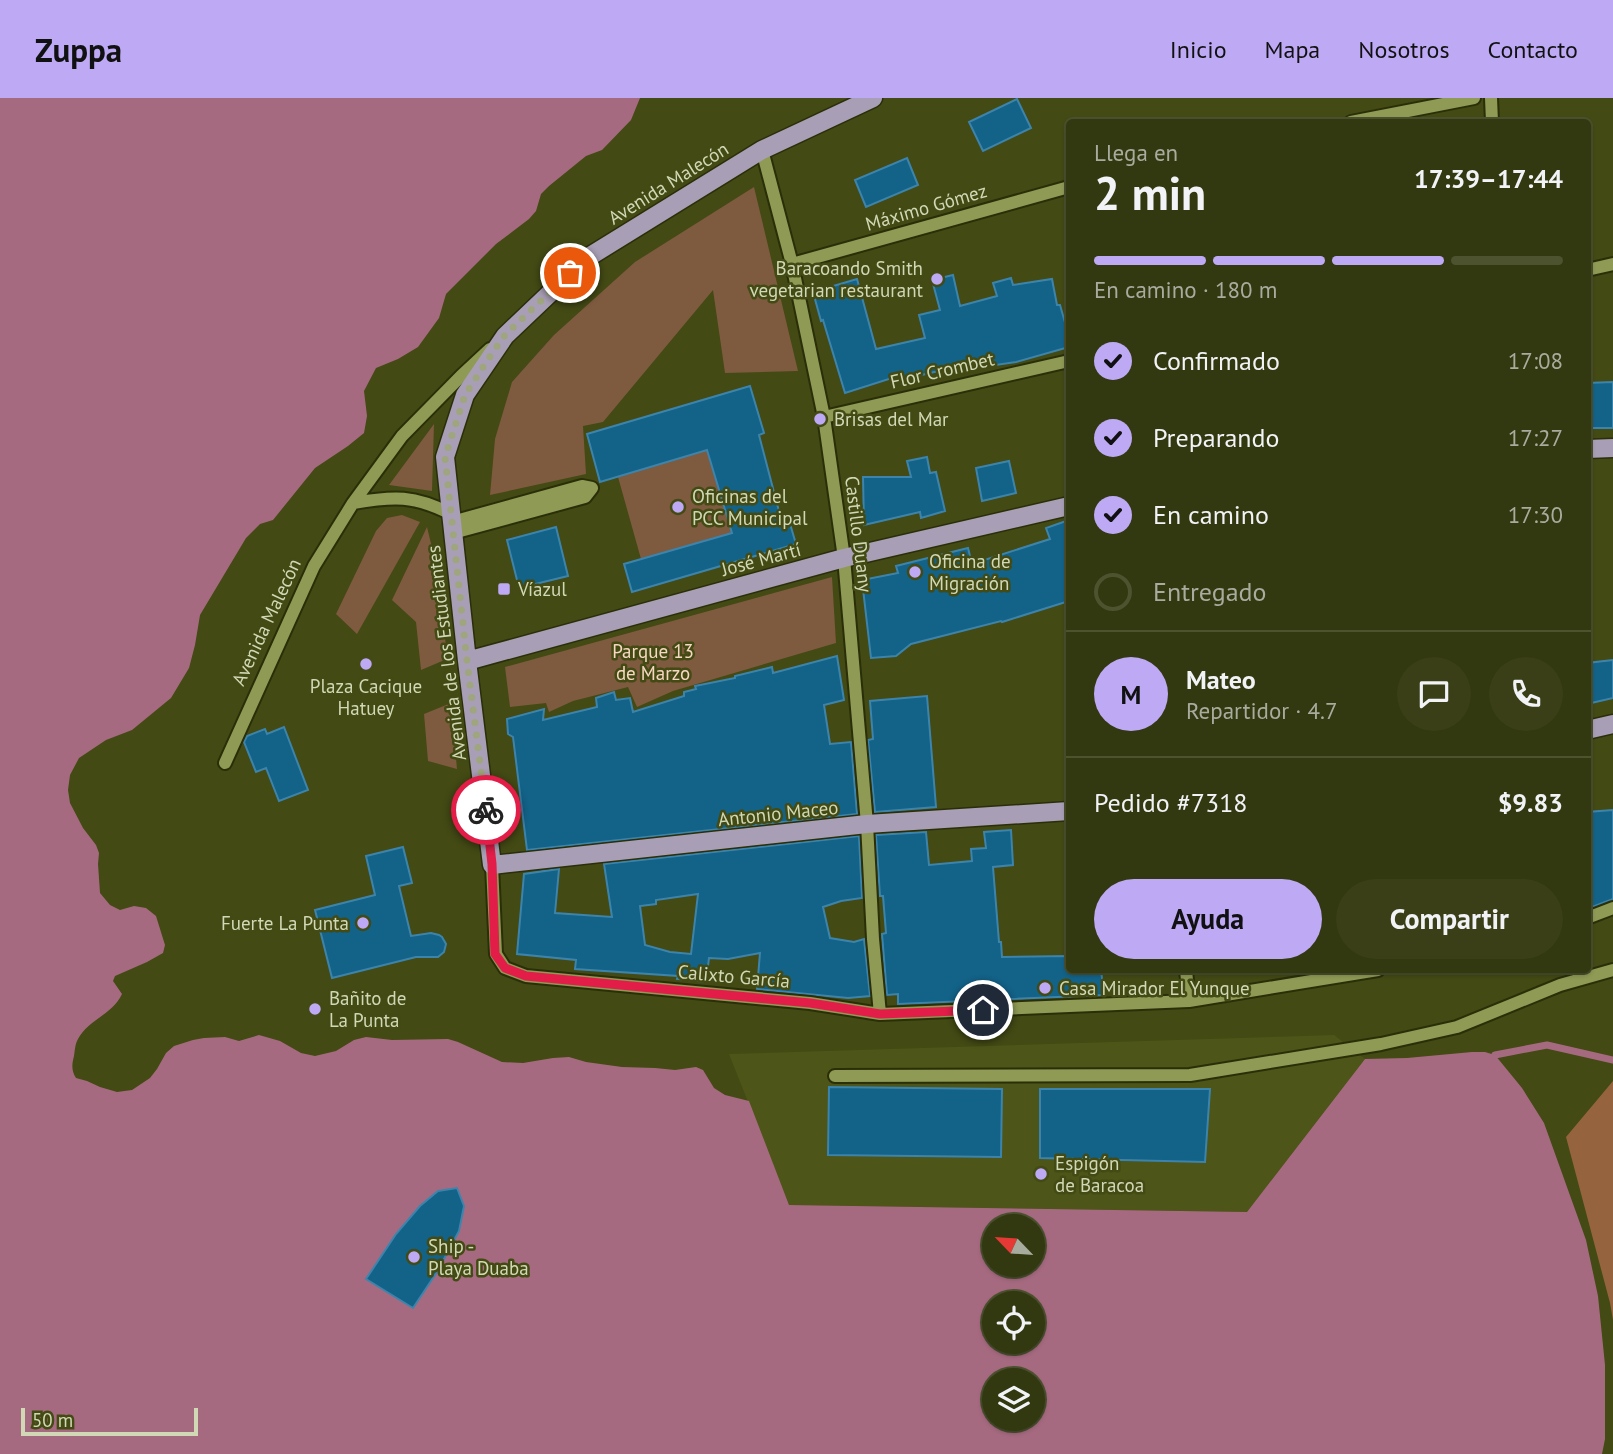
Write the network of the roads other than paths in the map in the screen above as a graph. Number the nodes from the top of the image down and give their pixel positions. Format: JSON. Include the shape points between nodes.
{"nodes":[{"id":1,"x":873,"y":98,"type":"edge"},
{"id":2,"x":1474,"y":98,"type":"edge"},
{"id":3,"x":1490,"y":98,"type":"edge"},
{"id":4,"x":1366,"y":119,"type":"edge"},
{"id":5,"x":1492,"y":119,"type":"edge"},
{"id":6,"x":762,"y":150,"type":"junction"},
{"id":7,"x":1066,"y":188,"type":"edge"},
{"id":8,"x":792,"y":264,"type":"junction"},
{"id":9,"x":1613,"y":264,"type":"edge"},
{"id":10,"x":1591,"y":269,"type":"edge"},
{"id":11,"x":505,"y":335,"type":"junction"},
{"id":12,"x":1066,"y":362,"type":"edge"},
{"id":13,"x":824,"y":417,"type":"junction"},
{"id":14,"x":1613,"y":448,"type":"edge"},
{"id":15,"x":1591,"y":449,"type":"edge"},
{"id":16,"x":445,"y":457,"type":"joint"},
{"id":17,"x":353,"y":503,"type":"junction"},
{"id":18,"x":1066,"y":507,"type":"edge"},
{"id":19,"x":452,"y":523,"type":"junction"},
{"id":20,"x":844,"y":558,"type":"junction"},
{"id":21,"x":467,"y":661,"type":"junction"},
{"id":22,"x":1613,"y":724,"type":"edge"},
{"id":23,"x":1591,"y":729,"type":"edge"},
{"id":24,"x":225,"y":763,"type":"dead end"},
{"id":25,"x":1066,"y":811,"type":"edge"},
{"id":26,"x":867,"y":824,"type":"junction"},
{"id":27,"x":492,"y":864,"type":"junction"},
{"id":28,"x":1613,"y":908,"type":"edge"},
{"id":29,"x":1591,"y":916,"type":"edge"},
{"id":30,"x":505,"y":968,"type":"joint"},
{"id":31,"x":1613,"y":970,"type":"edge"},
{"id":32,"x":1186,"y":973,"type":"edge"},
{"id":33,"x":1360,"y":973,"type":"edge"},
{"id":34,"x":1189,"y":1001,"type":"junction"},
{"id":35,"x":880,"y":1014,"type":"junction"},
{"id":36,"x":835,"y":1076,"type":"dead end"}],
"edges":[{"from":1,"to":6,"type":"main road","name":"Avenida Malecón"},
{"from":2,"to":4,"type":"street"},
{"from":3,"to":5,"type":"street"},
{"from":6,"to":8,"type":"street","name":"Castillo Duany"},
{"from":6,"to":11,"type":"main road","name":"Avenida Malecón","via":[[587,258]]},
{"from":7,"to":8,"type":"street","name":"Máximo Gómez"},
{"from":8,"to":13,"type":"street","name":"Castillo Duany"},
{"from":9,"to":10,"type":"street"},
{"from":11,"to":16,"type":"main road","name":"Avenida Malecón","via":[[465,395]]},
{"from":11,"to":17,"type":"street","name":"Avenida Malecón","via":[[402,436]]},
{"from":12,"to":13,"type":"street","name":"Flor Crombet"},
{"from":13,"to":20,"type":"street","name":"Castillo Duany"},
{"from":14,"to":15,"type":"main road"},
{"from":16,"to":19,"type":"main road","name":"Avenida de los Estudiantes"},
{"from":17,"to":19,"type":"street","via":[[411,498],[433,505]]},
{"from":17,"to":24,"type":"street","name":"Avenida Malecón","via":[[314,566]]},
{"from":18,"to":20,"type":"main road","name":"José Martí"},
{"from":19,"to":19,"type":"street","via":[[582,486],[592,488],[585,496]]},
{"from":19,"to":21,"type":"main road","name":"Avenida de los Estudiantes"},
{"from":20,"to":21,"type":"main road","name":"José Martí"},
{"from":20,"to":26,"type":"street","name":"Castillo Duany"},
{"from":21,"to":27,"type":"main road","name":"Avenida de los Estudiantes"},
{"from":22,"to":23,"type":"main road"},
{"from":25,"to":26,"type":"main road","name":"Antonio Maceo"},
{"from":26,"to":27,"type":"main road","name":"Antonio Maceo"},
{"from":26,"to":35,"type":"street","name":"Castillo Duany"},
{"from":27,"to":30,"type":"street","name":"Avenida de los Estudiantes","via":[[495,954]]},
{"from":28,"to":29,"type":"street"},
{"from":30,"to":35,"type":"street","name":"Calixto García","via":[[526,976]]},
{"from":31,"to":36,"type":"street","via":[[1560,985],[1457,1027],[1190,1075]]},
{"from":32,"to":34,"type":"street"},
{"from":33,"to":34,"type":"street","name":"Calixto García"},
{"from":34,"to":35,"type":"street","name":"Calixto García"}]}
